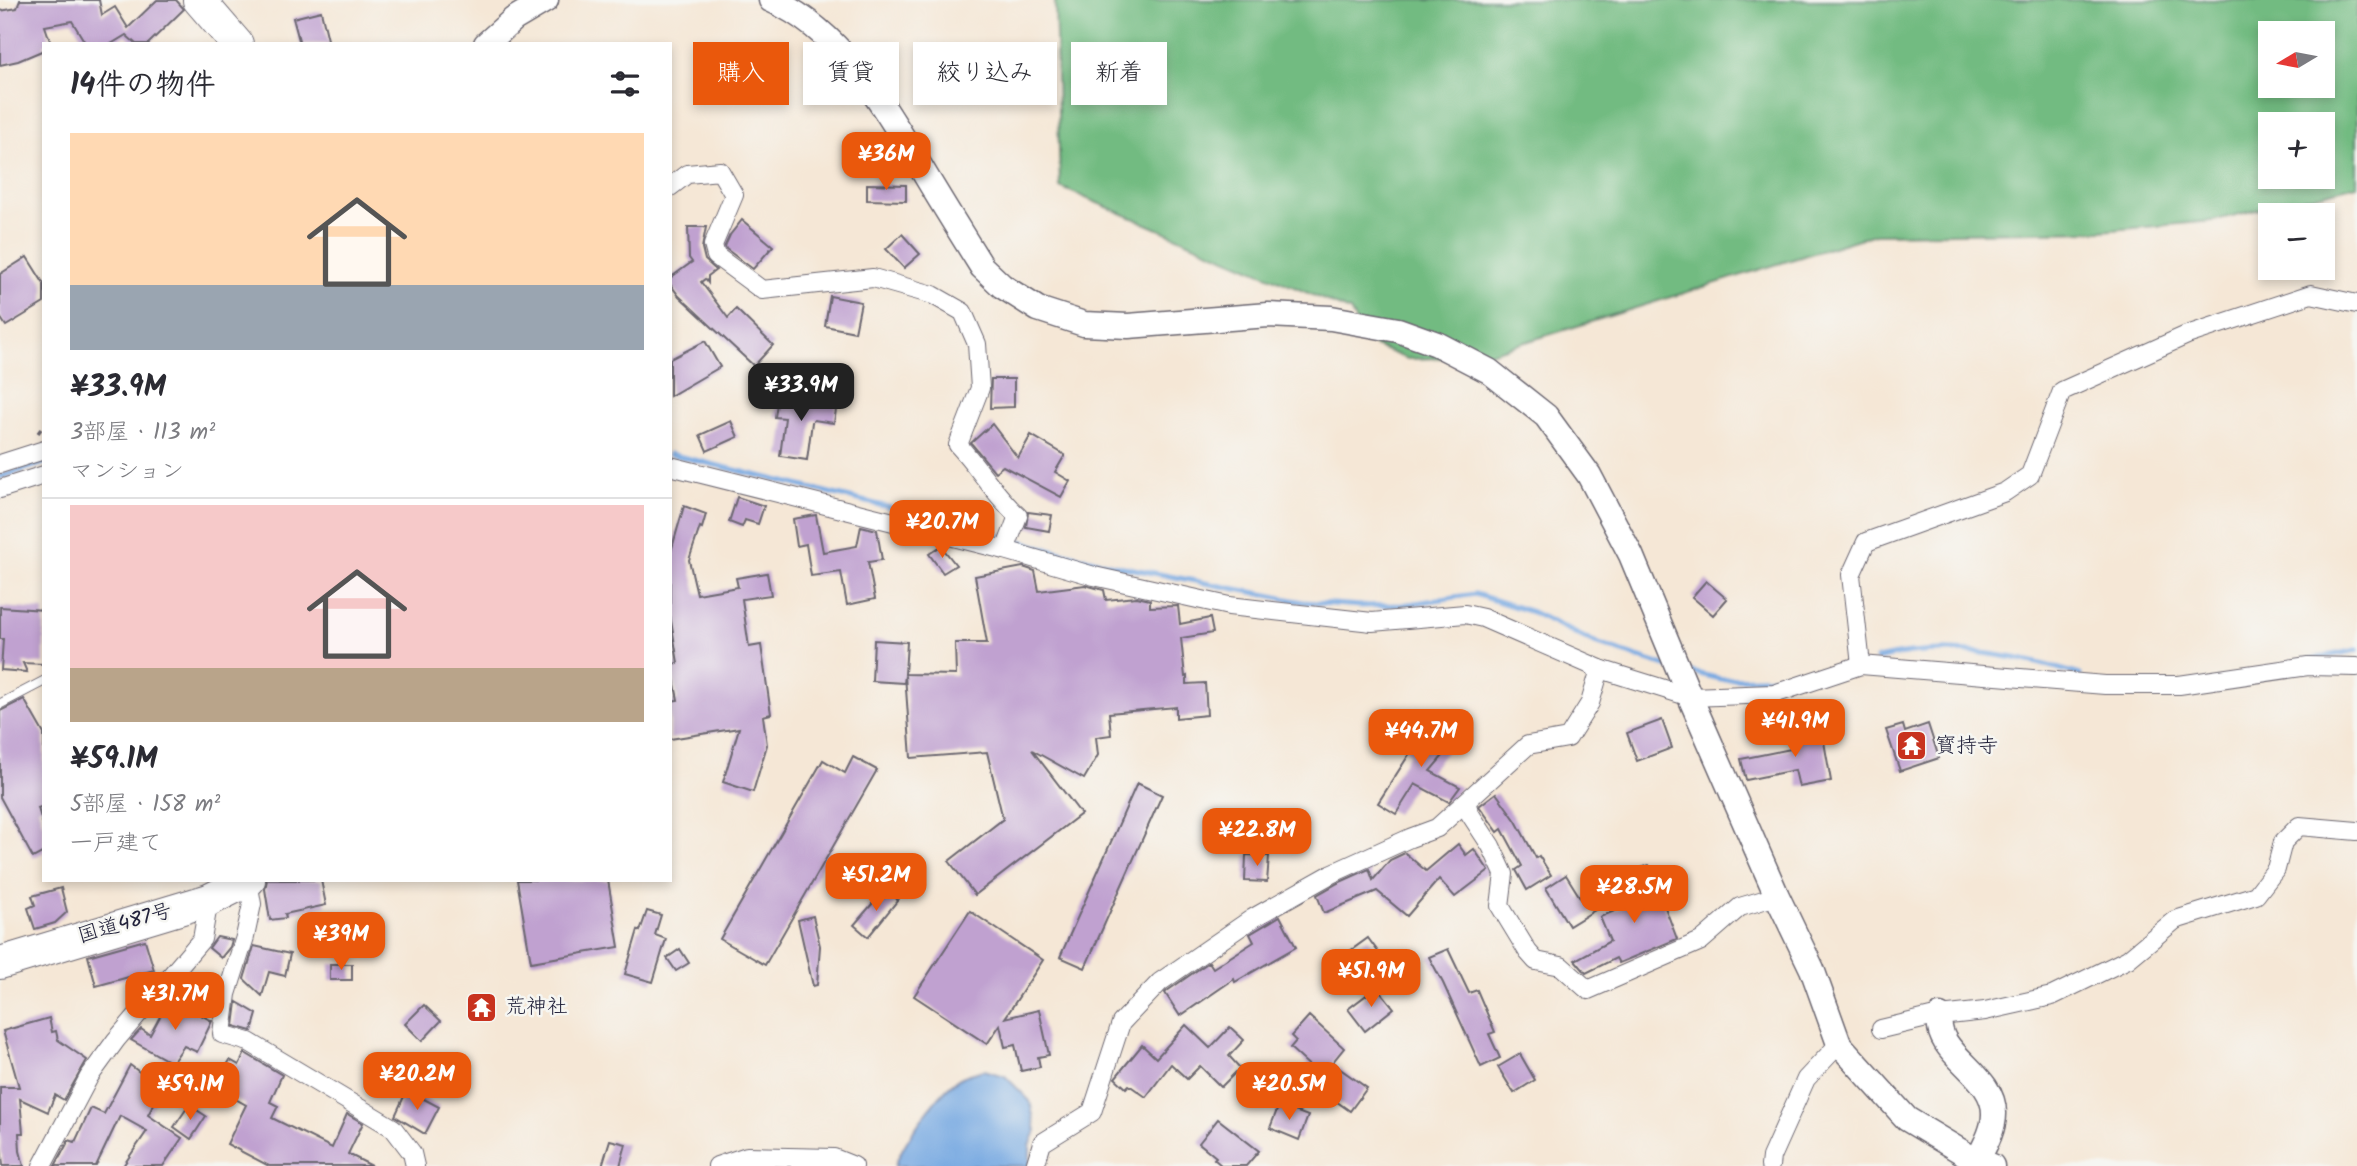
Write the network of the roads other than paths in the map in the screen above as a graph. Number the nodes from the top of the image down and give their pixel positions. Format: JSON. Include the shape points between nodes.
{"nodes":[{"id":1,"x":199,"y":0,"type":"edge"},
{"id":2,"x":546,"y":0,"type":"edge"},
{"id":3,"x":771,"y":0,"type":"edge"},
{"id":4,"x":234,"y":42,"type":"edge"},
{"id":5,"x":488,"y":42,"type":"edge"},
{"id":6,"x":672,"y":185,"type":"edge"},
{"id":7,"x":2357,"y":304,"type":"edge"},
{"id":8,"x":42,"y":451,"type":"edge"},
{"id":9,"x":0,"y":464,"type":"edge"},
{"id":10,"x":672,"y":467,"type":"edge"},
{"id":11,"x":42,"y":476,"type":"edge"},
{"id":12,"x":0,"y":489,"type":"edge"},
{"id":13,"x":1005,"y":550,"type":"junction"},
{"id":14,"x":1861,"y":665,"type":"junction"},
{"id":15,"x":2357,"y":667,"type":"edge"},
{"id":16,"x":1600,"y":669,"type":"junction"},
{"id":17,"x":42,"y":682,"type":"edge"},
{"id":18,"x":1690,"y":697,"type":"junction"},
{"id":19,"x":0,"y":704,"type":"edge"},
{"id":20,"x":1466,"y":802,"type":"junction"},
{"id":21,"x":2357,"y":831,"type":"edge"},
{"id":22,"x":244,"y":882,"type":"edge"},
{"id":23,"x":248,"y":882,"type":"edge"},
{"id":24,"x":1777,"y":896,"type":"junction"},
{"id":25,"x":209,"y":900,"type":"junction"},
{"id":26,"x":0,"y":962,"type":"edge"},
{"id":27,"x":1940,"y":1016,"type":"junction"},
{"id":28,"x":1881,"y":1029,"type":"dead end"},
{"id":29,"x":1839,"y":1044,"type":"junction"},
{"id":30,"x":1985,"y":1164,"type":"edge"},
{"id":31,"x":42,"y":1166,"type":"edge"},
{"id":32,"x":415,"y":1166,"type":"edge"},
{"id":33,"x":716,"y":1166,"type":"edge"},
{"id":34,"x":854,"y":1166,"type":"edge"},
{"id":35,"x":1035,"y":1166,"type":"edge"},
{"id":36,"x":1770,"y":1166,"type":"edge"}],
"edges":[{"from":1,"to":4,"type":"highway"},
{"from":2,"to":5,"type":"street"},
{"from":3,"to":18,"type":"street","via":[[834,43],[884,106],[982,267],[1038,309],[1084,324],[1128,326],[1268,315],[1331,318],[1398,330],[1489,370],[1546,416],[1589,475],[1631,555]]},
{"from":6,"to":13,"type":"street","via":[[687,174],[720,171],[734,195],[713,245],[716,257],[762,290],[873,278],[933,295],[963,312],[977,344],[980,388],[958,445],[999,499],[1018,516]]},
{"from":7,"to":14,"type":"street","via":[[2311,294],[2187,335],[2062,391],[2030,475],[2005,492],[1866,542],[1851,575]]},
{"from":8,"to":9,"type":"street"},
{"from":10,"to":13,"type":"street"},
{"from":11,"to":12,"type":"street"},
{"from":13,"to":16,"type":"street","via":[[1094,576],[1229,606],[1371,622],[1465,614]]},
{"from":14,"to":15,"type":"street","via":[[2105,685],[2179,685],[2308,666]]},
{"from":14,"to":18,"type":"street","via":[[1774,694]]},
{"from":16,"to":18,"type":"street"},
{"from":16,"to":20,"type":"street","via":[[1590,703],[1568,738],[1528,745]]},
{"from":17,"to":19,"type":"lane"},
{"from":18,"to":24,"type":"street"},
{"from":20,"to":24,"type":"street","via":[[1504,874],[1500,905],[1528,952],[1536,961],[1561,966],[1588,990],[1701,941],[1740,906]]},
{"from":20,"to":35,"type":"street","via":[[1437,828],[1333,873],[1253,918],[1160,982],[1122,1023],[1092,1112],[1042,1143]]},
{"from":21,"to":27,"type":"street","via":[[2299,826],[2283,842],[2276,869],[2256,895],[2175,920],[2128,959],[2052,996]]},
{"from":22,"to":25,"type":"highway","name":"国道487号"},
{"from":23,"to":32,"type":"street","via":[[252,904],[227,994],[222,1034],[249,1042],[393,1128],[412,1153]]},
{"from":24,"to":29,"type":"street","via":[[1812,969]]},
{"from":25,"to":26,"type":"highway","name":"国道487号"},
{"from":25,"to":31,"type":"street","via":[[202,939],[89,1077]]},
{"from":27,"to":28,"type":"street"},
{"from":27,"to":30,"type":"street","via":[[1941,1038],[1988,1090],[1995,1114]]},
{"from":29,"to":30,"type":"street","via":[[1906,1119]]},
{"from":29,"to":36,"type":"street","via":[[1806,1079]]},
{"from":33,"to":34,"type":"street","via":[[747,1156],[834,1158]]}]}
